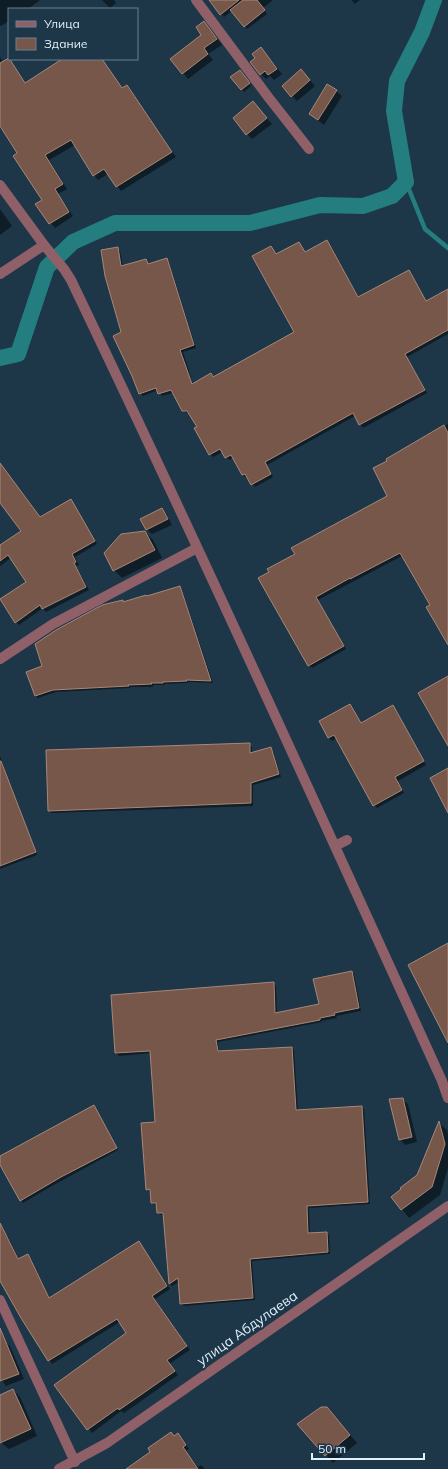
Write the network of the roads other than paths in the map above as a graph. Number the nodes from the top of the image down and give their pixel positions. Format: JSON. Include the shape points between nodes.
{"nodes":[{"id":1,"x":196,"y":0,"type":"edge"},
{"id":2,"x":310,"y":149,"type":"dead end"},
{"id":3,"x":0,"y":185,"type":"edge"},
{"id":4,"x":44,"y":245,"type":"junction"},
{"id":5,"x":0,"y":274,"type":"edge"},
{"id":6,"x":197,"y":548,"type":"junction"},
{"id":7,"x":0,"y":659,"type":"edge"},
{"id":8,"x":347,"y":840,"type":"dead end"},
{"id":9,"x":335,"y":846,"type":"junction"},
{"id":10,"x":448,"y":1098,"type":"edge"},
{"id":11,"x":448,"y":1206,"type":"edge"},
{"id":12,"x":0,"y":1300,"type":"edge"},
{"id":13,"x":75,"y":1462,"type":"junction"},
{"id":14,"x":59,"y":1469,"type":"edge"}],
"edges":[{"from":1,"to":2,"type":"street"},
{"from":3,"to":4,"type":"street"},
{"from":4,"to":5,"type":"street"},
{"from":4,"to":6,"type":"street","via":[[71,280]]},
{"from":6,"to":7,"type":"street","via":[[53,624]]},
{"from":6,"to":9,"type":"street"},
{"from":8,"to":9,"type":"street"},
{"from":9,"to":10,"type":"street"},
{"from":11,"to":13,"type":"street","name":"улица Абдулаева","via":[[107,1443]]},
{"from":12,"to":13,"type":"street"},
{"from":13,"to":14,"type":"street","name":"улица Абдулаева"}]}
